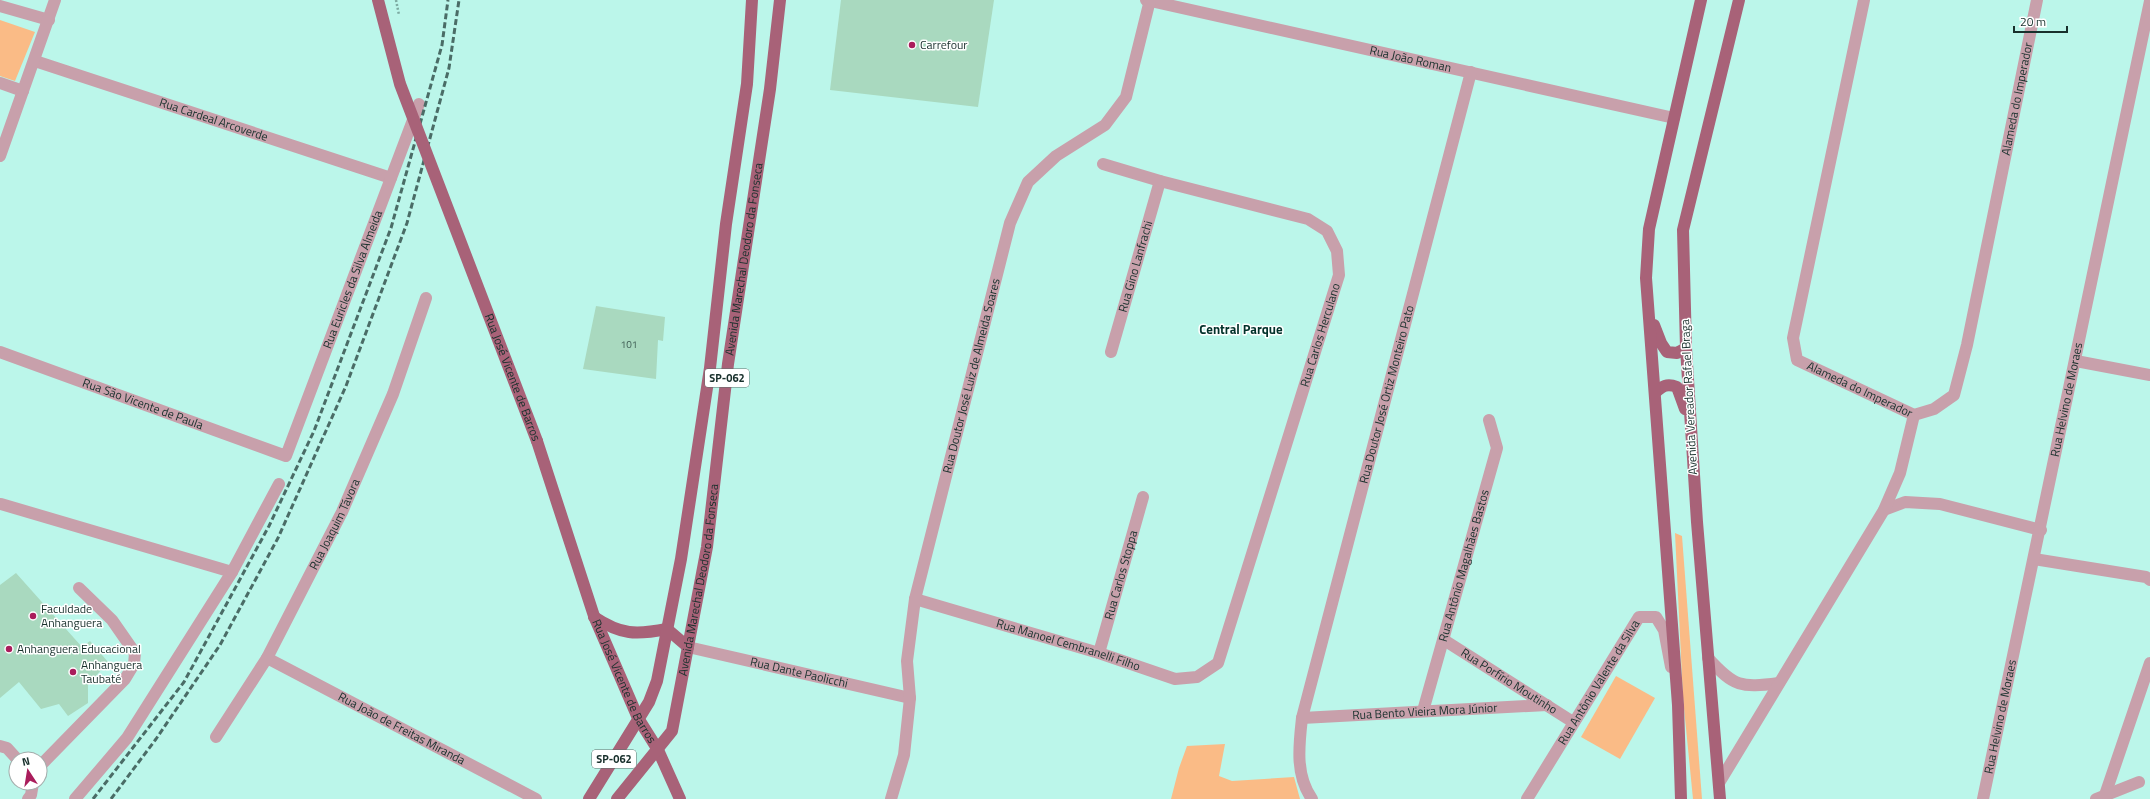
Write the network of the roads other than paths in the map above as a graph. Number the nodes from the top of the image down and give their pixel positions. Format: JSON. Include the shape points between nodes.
{"nodes":[{"id":1,"x":56,"y":0,"type":"edge"},
{"id":2,"x":378,"y":0,"type":"edge"},
{"id":3,"x":752,"y":0,"type":"edge"},
{"id":4,"x":780,"y":0,"type":"edge"},
{"id":5,"x":1149,"y":0,"type":"edge"},
{"id":6,"x":1701,"y":0,"type":"edge"},
{"id":7,"x":1739,"y":0,"type":"edge"},
{"id":8,"x":1864,"y":0,"type":"edge"},
{"id":9,"x":2037,"y":0,"type":"edge"},
{"id":10,"x":2150,"y":1,"type":"edge"},
{"id":11,"x":0,"y":6,"type":"edge"},
{"id":12,"x":49,"y":20,"type":"junction"},
{"id":13,"x":35,"y":61,"type":"junction"},
{"id":14,"x":1471,"y":72,"type":"junction"},
{"id":15,"x":0,"y":83,"type":"edge"},
{"id":16,"x":23,"y":91,"type":"junction"},
{"id":17,"x":419,"y":104,"type":"dead end"},
{"id":18,"x":1674,"y":118,"type":"junction"},
{"id":19,"x":0,"y":156,"type":"edge"},
{"id":20,"x":1103,"y":164,"type":"dead end"},
{"id":21,"x":391,"y":178,"type":"junction"},
{"id":22,"x":1160,"y":181,"type":"junction"},
{"id":23,"x":426,"y":298,"type":"dead end"},
{"id":24,"x":1648,"y":307,"type":"junction"},
{"id":25,"x":1686,"y":348,"type":"junction"},
{"id":26,"x":0,"y":352,"type":"edge"},
{"id":27,"x":1111,"y":352,"type":"dead end"},
{"id":28,"x":2076,"y":361,"type":"junction"},
{"id":29,"x":2150,"y":375,"type":"edge"},
{"id":30,"x":1655,"y":393,"type":"junction"},
{"id":31,"x":1914,"y":415,"type":"junction"},
{"id":32,"x":1489,"y":420,"type":"dead end"},
{"id":33,"x":1691,"y":429,"type":"junction"},
{"id":34,"x":286,"y":456,"type":"joint"},
{"id":35,"x":278,"y":484,"type":"dead end"},
{"id":36,"x":1143,"y":497,"type":"dead end"},
{"id":37,"x":1,"y":504,"type":"dead end"},
{"id":38,"x":1884,"y":510,"type":"junction"},
{"id":39,"x":2040,"y":530,"type":"junction"},
{"id":40,"x":2034,"y":559,"type":"junction"},
{"id":41,"x":232,"y":572,"type":"junction"},
{"id":42,"x":2150,"y":580,"type":"edge"},
{"id":43,"x":78,"y":588,"type":"dead end"},
{"id":44,"x":915,"y":599,"type":"junction"},
{"id":45,"x":594,"y":616,"type":"junction"},
{"id":46,"x":667,"y":630,"type":"junction"},
{"id":47,"x":1444,"y":640,"type":"junction"},
{"id":48,"x":688,"y":647,"type":"junction"},
{"id":49,"x":1100,"y":653,"type":"junction"},
{"id":50,"x":267,"y":658,"type":"junction"},
{"id":51,"x":1708,"y":658,"type":"junction"},
{"id":52,"x":1218,"y":663,"type":"joint"},
{"id":53,"x":2150,"y":663,"type":"edge"},
{"id":54,"x":1779,"y":683,"type":"junction"},
{"id":55,"x":910,"y":698,"type":"junction"},
{"id":56,"x":1547,"y":705,"type":"junction"},
{"id":57,"x":1678,"y":706,"type":"junction"},
{"id":58,"x":1423,"y":711,"type":"junction"},
{"id":59,"x":638,"y":718,"type":"junction"},
{"id":60,"x":1302,"y":718,"type":"junction"},
{"id":61,"x":1573,"y":722,"type":"junction"},
{"id":62,"x":216,"y":737,"type":"dead end"},
{"id":63,"x":0,"y":746,"type":"edge"},
{"id":64,"x":658,"y":750,"type":"junction"},
{"id":65,"x":10,"y":751,"type":"edge"},
{"id":66,"x":48,"y":758,"type":"edge"},
{"id":67,"x":1719,"y":782,"type":"junction"},
{"id":68,"x":2139,"y":782,"type":"dead end"},
{"id":69,"x":2100,"y":797,"type":"edge"},
{"id":70,"x":76,"y":799,"type":"edge"},
{"id":71,"x":536,"y":799,"type":"edge"},
{"id":72,"x":590,"y":799,"type":"edge"},
{"id":73,"x":617,"y":799,"type":"edge"},
{"id":74,"x":680,"y":799,"type":"edge"},
{"id":75,"x":891,"y":799,"type":"edge"},
{"id":76,"x":1312,"y":799,"type":"edge"},
{"id":77,"x":1527,"y":799,"type":"edge"},
{"id":78,"x":1681,"y":799,"type":"edge"},
{"id":79,"x":1720,"y":799,"type":"edge"},
{"id":80,"x":1983,"y":799,"type":"edge"}],
"edges":[{"from":1,"to":12,"type":"street"},
{"from":2,"to":45,"type":"main road","name":"Rua José Vicente de Barros","bridge":true,"via":[[400,84],[538,441]]},
{"from":3,"to":46,"type":"main road","name":"Avenida Marechal Deodoro da Fonseca","number":"SP-062","via":[[747,84],[726,224],[710,368],[681,559]]},
{"from":4,"to":48,"type":"main road","name":"Avenida Marechal Deodoro da Fonseca","number":"SP-062","via":[[770,89],[728,364],[707,547]]},
{"from":5,"to":14,"type":"street","name":"Rua João Roman"},
{"from":5,"to":44,"type":"street","name":"Rua Doutor José Luiz de Almeida Soares","via":[[1126,97],[1105,124],[1056,156],[1028,182],[1010,223]]},
{"from":6,"to":18,"type":"main road"},
{"from":7,"to":25,"type":"main road","name":"Avenida Vereador Rafael Braga","via":[[1683,230]]},
{"from":8,"to":31,"type":"street","name":"Alameda do Imperador","via":[[1793,338],[1797,360]]},
{"from":9,"to":31,"type":"street","name":"Alameda do Imperador","via":[[1967,344],[1954,395],[1934,409]]},
{"from":10,"to":28,"type":"street","name":"Rua Helvino de Moraes"},
{"from":11,"to":12,"type":"street"},
{"from":12,"to":13,"type":"street"},
{"from":13,"to":16,"type":"street"},
{"from":13,"to":21,"type":"street","name":"Rua Cardeal Arcoverde"},
{"from":14,"to":18,"type":"street","name":"Rua João Roman"},
{"from":14,"to":60,"type":"street","name":"Rua Doutor José Ortiz Monteiro Pato"},
{"from":15,"to":16,"type":"street"},
{"from":16,"to":19,"type":"street"},
{"from":17,"to":21,"type":"street","name":"Rua Euricles da Silva Almeida"},
{"from":18,"to":24,"type":"main road","via":[[1649,229],[1646,278]]},
{"from":20,"to":22,"type":"street","name":"Rua Carlos Herculano"},
{"from":21,"to":34,"type":"street","name":"Rua Euricles da Silva Almeida"},
{"from":22,"to":27,"type":"street","name":"Rua Gino Lanfrachi"},
{"from":22,"to":52,"type":"street","name":"Rua Carlos Herculano","via":[[1308,219],[1327,230],[1337,251],[1340,275]]},
{"from":23,"to":50,"type":"street","name":"Rua Joaquim Távora","via":[[393,394],[342,512]]},
{"from":24,"to":25,"type":"main road","via":[[1663,348],[1672,353]]},
{"from":24,"to":30,"type":"main road"},
{"from":25,"to":33,"type":"main road","name":"Avenida Vereador Rafael Braga"},
{"from":26,"to":34,"type":"street","name":"Rua São Vicente de Paula"},
{"from":28,"to":29,"type":"street"},
{"from":28,"to":39,"type":"street","name":"Rua Helvino de Moraes"},
{"from":30,"to":33,"type":"main road","via":[[1669,384],[1677,387]]},
{"from":30,"to":57,"type":"main road"},
{"from":31,"to":38,"type":"street","via":[[1900,473]]},
{"from":32,"to":47,"type":"street","name":"Rua Antônio Magalhães Bastos","via":[[1497,448]]},
{"from":33,"to":51,"type":"main road","name":"Avenida Vereador Rafael Braga"},
{"from":35,"to":41,"type":"street"},
{"from":36,"to":49,"type":"street","name":"Rua Carlos Stoppa"},
{"from":37,"to":41,"type":"street"},
{"from":38,"to":39,"type":"street","via":[[1905,502],[1940,504]]},
{"from":38,"to":54,"type":"street"},
{"from":39,"to":40,"type":"street","name":"Rua Helvino de Moraes"},
{"from":40,"to":42,"type":"street","via":[[2146,577]]},
{"from":40,"to":80,"type":"street","name":"Rua Helvino de Moraes"},
{"from":41,"to":70,"type":"street","via":[[127,738]]},
{"from":43,"to":66,"type":"street","via":[[112,620],[135,653],[134,664],[125,679]]},
{"from":44,"to":49,"type":"street","name":"Rua Manoel Cembranelli Filho"},
{"from":44,"to":55,"type":"street","name":"Rua Doutor José Luiz de Almeida Soares","via":[[907,661]]},
{"from":45,"to":46,"type":"main road","via":[[610,628],[624,632],[636,634]]},
{"from":45,"to":59,"type":"main road","name":"Rua José Vicente de Barros"},
{"from":46,"to":48,"type":"main road"},
{"from":46,"to":59,"type":"main road","name":"Avenida Marechal Deodoro da Fonseca","number":"SP-062","via":[[657,680],[649,702]]},
{"from":47,"to":56,"type":"street","name":"Rua Porfírio Moutinho"},
{"from":47,"to":58,"type":"street","name":"Rua Antônio Magalhães Bastos"},
{"from":48,"to":55,"type":"street","name":"Rua Dante Paolicchi"},
{"from":48,"to":64,"type":"main road","name":"Avenida Marechal Deodoro da Fonseca","number":"SP-062","via":[[672,732]]},
{"from":49,"to":52,"type":"street","name":"Rua Manoel Cembranelli Filho","via":[[1174,679],[1197,678]]},
{"from":50,"to":62,"type":"street","name":"Rua Joaquim Távora"},
{"from":50,"to":71,"type":"street","name":"Rua João de Freitas Miranda"},
{"from":51,"to":54,"type":"street","via":[[1726,678],[1740,684],[1757,686]]},
{"from":51,"to":67,"type":"main road","name":"Avenida Vereador Rafael Braga"},
{"from":53,"to":69,"type":"street"},
{"from":54,"to":67,"type":"street"},
{"from":55,"to":75,"type":"street","name":"Rua Doutor José Luiz de Almeida Soares","via":[[904,755]]},
{"from":56,"to":58,"type":"street","name":"Rua Bento Vieira Mora Júnior"},
{"from":56,"to":61,"type":"street","name":"Rua Porfírio Moutinho"},
{"from":57,"to":61,"type":"street","name":"Rua Antônio Valente da Silva","via":[[1664,630],[1656,617],[1639,617]]},
{"from":57,"to":78,"type":"main road"},
{"from":58,"to":60,"type":"street","name":"Rua Bento Vieira Mora Júnior"},
{"from":59,"to":64,"type":"main road","name":"Rua José Vicente de Barros"},
{"from":59,"to":72,"type":"main road","number":"SP-062"},
{"from":60,"to":76,"type":"street","name":"Rua Doutor José Ortiz Monteiro Pato","via":[[1300,763],[1303,783]]},
{"from":61,"to":77,"type":"street","name":"Rua Antônio Valente da Silva"},
{"from":63,"to":65,"type":"street"},
{"from":64,"to":73,"type":"main road","number":"SP-062"},
{"from":64,"to":74,"type":"main road","name":"Rua José Vicente de Barros"},
{"from":67,"to":79,"type":"main road","name":"Avenida Vereador Rafael Braga"},
{"from":68,"to":69,"type":"street"}]}
